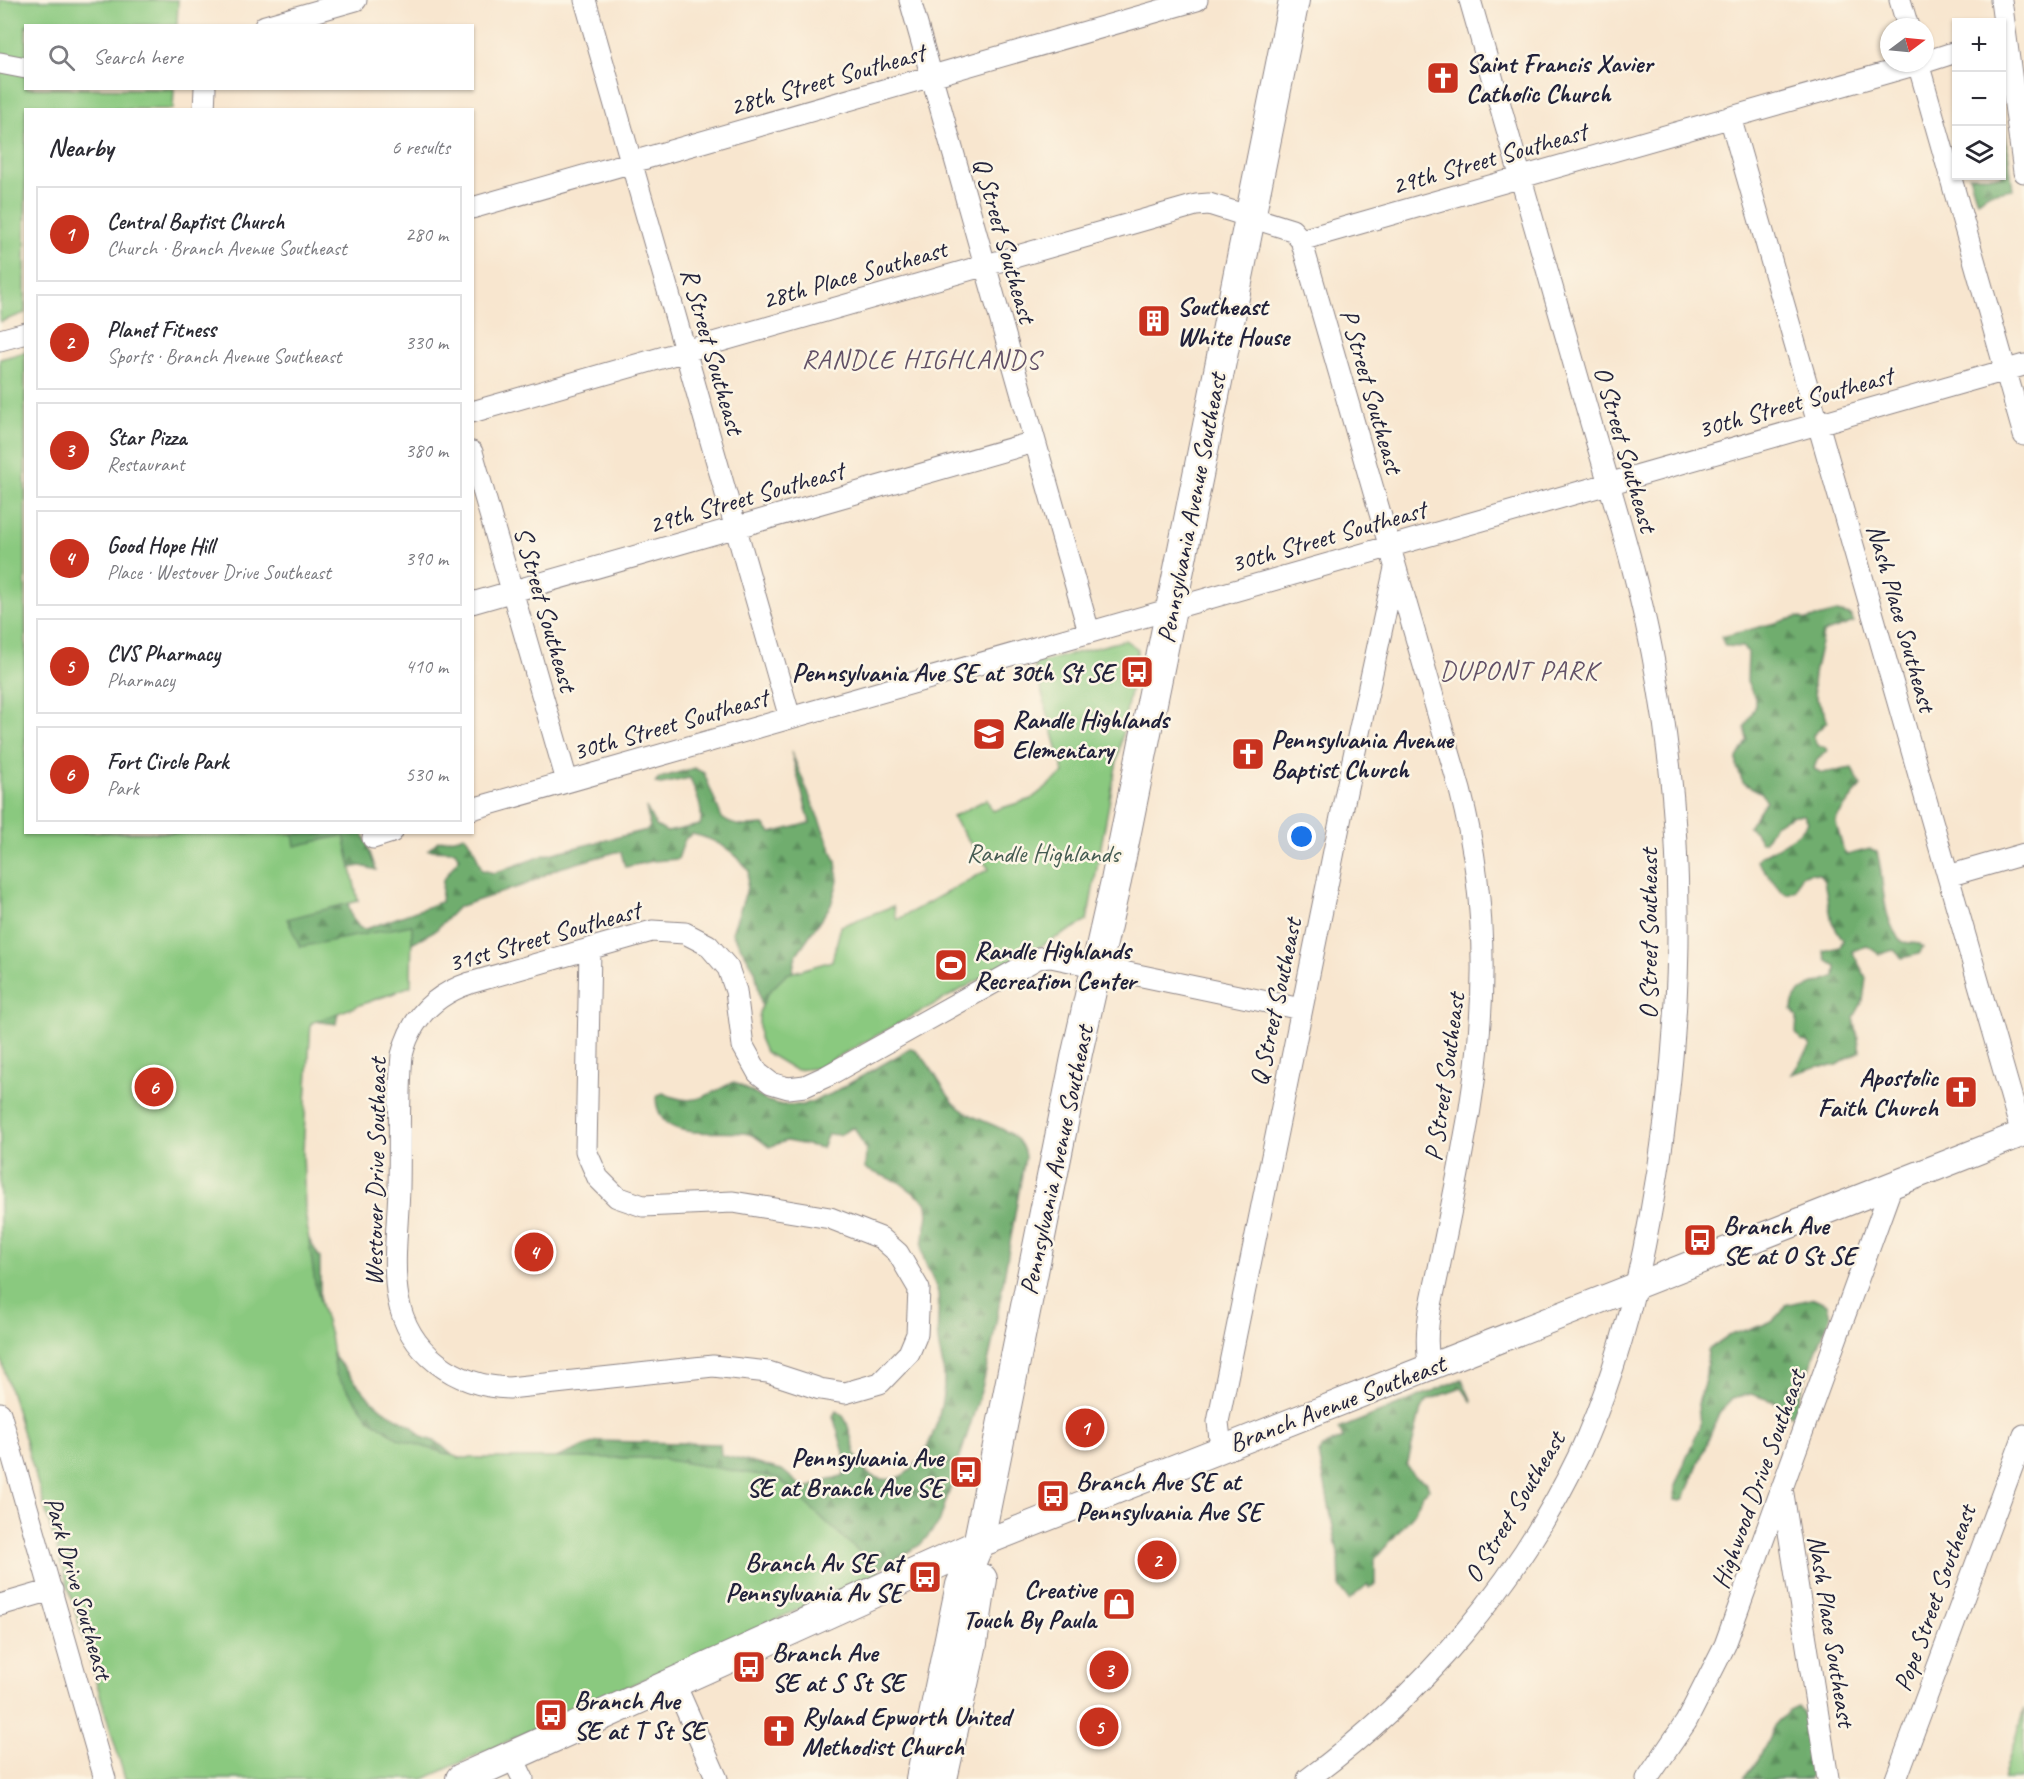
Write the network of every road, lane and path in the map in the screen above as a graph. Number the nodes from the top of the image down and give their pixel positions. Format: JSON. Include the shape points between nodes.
{"nodes":[{"id":1,"x":356,"y":0,"type":"edge"},
{"id":2,"x":585,"y":0,"type":"edge"},
{"id":3,"x":910,"y":0,"type":"edge"},
{"id":4,"x":1197,"y":0,"type":"edge"},
{"id":5,"x":1294,"y":0,"type":"edge"},
{"id":6,"x":1470,"y":0,"type":"edge"},
{"id":7,"x":1900,"y":0,"type":"edge"},
{"id":8,"x":2001,"y":0,"type":"edge"},
{"id":9,"x":1905,"y":18,"type":"edge"},
{"id":10,"x":2002,"y":18,"type":"edge"},
{"id":11,"x":272,"y":24,"type":"edge"},
{"id":12,"x":1952,"y":53,"type":"edge"},
{"id":13,"x":2006,"y":57,"type":"edge"},
{"id":14,"x":1934,"y":59,"type":"edge"},
{"id":15,"x":0,"y":63,"type":"edge"},
{"id":16,"x":24,"y":68,"type":"edge"},
{"id":17,"x":1888,"y":72,"type":"edge"},
{"id":18,"x":1922,"y":72,"type":"edge"},
{"id":19,"x":932,"y":76,"type":"junction"},
{"id":20,"x":205,"y":90,"type":"edge"},
{"id":21,"x":204,"y":108,"type":"edge"},
{"id":22,"x":1730,"y":117,"type":"junction"},
{"id":23,"x":632,"y":163,"type":"junction"},
{"id":24,"x":2024,"y":172,"type":"edge"},
{"id":25,"x":1520,"y":177,"type":"junction"},
{"id":26,"x":474,"y":207,"type":"edge"},
{"id":27,"x":1239,"y":213,"type":"junction"},
{"id":28,"x":1301,"y":240,"type":"junction"},
{"id":29,"x":985,"y":265,"type":"junction"},
{"id":30,"x":24,"y":334,"type":"edge"},
{"id":31,"x":0,"y":340,"type":"edge"},
{"id":32,"x":685,"y":351,"type":"junction"},
{"id":33,"x":2015,"y":367,"type":"edge"},
{"id":34,"x":474,"y":411,"type":"edge"},
{"id":35,"x":1818,"y":423,"type":"junction"},
{"id":36,"x":2024,"y":435,"type":"edge"},
{"id":37,"x":1034,"y":442,"type":"junction"},
{"id":38,"x":474,"y":459,"type":"edge"},
{"id":39,"x":1609,"y":484,"type":"junction"},
{"id":40,"x":736,"y":528,"type":"junction"},
{"id":41,"x":1392,"y":557,"type":"junction"},
{"id":42,"x":513,"y":592,"type":"junction"},
{"id":43,"x":474,"y":602,"type":"edge"},
{"id":44,"x":1170,"y":609,"type":"junction"},
{"id":45,"x":1089,"y":632,"type":"junction"},
{"id":46,"x":790,"y":718,"type":"junction"},
{"id":47,"x":567,"y":781,"type":"junction"},
{"id":48,"x":474,"y":808,"type":"edge"},
{"id":49,"x":2024,"y":854,"type":"edge"},
{"id":50,"x":1948,"y":876,"type":"junction"},
{"id":51,"x":590,"y":949,"type":"junction"},
{"id":52,"x":1097,"y":968,"type":"junction"},
{"id":53,"x":426,"y":1008,"type":"joint"},
{"id":54,"x":1301,"y":1009,"type":"junction"},
{"id":55,"x":2023,"y":1133,"type":"edge"},
{"id":56,"x":1892,"y":1185,"type":"junction"},
{"id":57,"x":1637,"y":1285,"type":"junction"},
{"id":58,"x":1430,"y":1367,"type":"junction"},
{"id":59,"x":0,"y":1413,"type":"edge"},
{"id":60,"x":2024,"y":1435,"type":"edge"},
{"id":61,"x":4,"y":1439,"type":"edge"},
{"id":62,"x":1221,"y":1448,"type":"junction"},
{"id":63,"x":1783,"y":1490,"type":"junction"},
{"id":64,"x":978,"y":1545,"type":"junction"},
{"id":65,"x":52,"y":1590,"type":"junction"},
{"id":66,"x":0,"y":1605,"type":"edge"},
{"id":67,"x":674,"y":1683,"type":"junction"},
{"id":68,"x":517,"y":1768,"type":"edge"},
{"id":69,"x":101,"y":1778,"type":"edge"},
{"id":70,"x":461,"y":1779,"type":"edge"},
{"id":71,"x":717,"y":1779,"type":"edge"},
{"id":72,"x":921,"y":1779,"type":"edge"},
{"id":73,"x":942,"y":1779,"type":"edge"},
{"id":74,"x":1308,"y":1779,"type":"edge"},
{"id":75,"x":1647,"y":1779,"type":"edge"},
{"id":76,"x":1828,"y":1779,"type":"edge"},
{"id":77,"x":1896,"y":1779,"type":"edge"}],
"edges":[{"from":1,"to":11,"type":"street"},
{"from":2,"to":23,"type":"street","name":"R Street Southeast"},
{"from":3,"to":19,"type":"street","name":"Q Street Southeast"},
{"from":4,"to":19,"type":"street","name":"28th Street Southeast"},
{"from":5,"to":27,"type":"highway","name":"Pennsylvania Avenue Southeast"},
{"from":6,"to":25,"type":"street","name":"O Street Southeast"},
{"from":7,"to":9,"type":"street"},
{"from":8,"to":10,"type":"street"},
{"from":12,"to":14,"type":"street"},
{"from":13,"to":24,"type":"street"},
{"from":15,"to":16,"type":"street"},
{"from":17,"to":22,"type":"street","name":"29th Street Southeast"},
{"from":18,"to":33,"type":"street"},
{"from":19,"to":23,"type":"street","name":"28th Street Southeast"},
{"from":19,"to":29,"type":"street","name":"Q Street Southeast"},
{"from":20,"to":21,"type":"street"},
{"from":22,"to":25,"type":"street","name":"29th Street Southeast"},
{"from":22,"to":35,"type":"street","name":"Nash Place Southeast"},
{"from":23,"to":26,"type":"street","name":"28th Street Southeast"},
{"from":23,"to":32,"type":"street","name":"R Street Southeast"},
{"from":25,"to":28,"type":"street","name":"29th Street Southeast"},
{"from":25,"to":39,"type":"street","name":"O Street Southeast"},
{"from":27,"to":28,"type":"street","via":[[1292,230]]},
{"from":27,"to":29,"type":"street","name":"28th Place Southeast","via":[[1209,204],[1196,205]]},
{"from":27,"to":44,"type":"highway","name":"Pennsylvania Avenue Southeast"},
{"from":28,"to":41,"type":"street","name":"P Street Southeast"},
{"from":29,"to":32,"type":"street","name":"28th Place Southeast"},
{"from":29,"to":37,"type":"street","name":"Q Street Southeast"},
{"from":30,"to":31,"type":"street"},
{"from":32,"to":34,"type":"street","name":"28th Place Southeast"},
{"from":32,"to":40,"type":"street","name":"R Street Southeast"},
{"from":33,"to":35,"type":"street","name":"30th Street Southeast"},
{"from":33,"to":36,"type":"street"},
{"from":35,"to":39,"type":"street","name":"30th Street Southeast"},
{"from":35,"to":50,"type":"street","name":"Nash Place Southeast"},
{"from":37,"to":40,"type":"street","name":"29th Street Southeast"},
{"from":37,"to":45,"type":"street","name":"Q Street Southeast"},
{"from":38,"to":42,"type":"street","name":"S Street Southeast"},
{"from":39,"to":41,"type":"street","name":"30th Street Southeast"},
{"from":39,"to":57,"type":"street","name":"O Street Southeast","via":[[1658,682],[1678,882],[1673,1062]]},
{"from":40,"to":42,"type":"street","name":"29th Street Southeast"},
{"from":40,"to":46,"type":"street","name":"R Street Southeast"},
{"from":41,"to":44,"type":"street","name":"30th Street Southeast"},
{"from":41,"to":54,"type":"street","name":"Q Street Southeast"},
{"from":41,"to":58,"type":"street","name":"P Street Southeast","via":[[1466,812],[1483,935],[1478,1066],[1426,1328]]},
{"from":42,"to":43,"type":"street","name":"29th Street Southeast"},
{"from":42,"to":47,"type":"street","name":"S Street Southeast"},
{"from":44,"to":45,"type":"street","name":"30th Street Southeast"},
{"from":44,"to":52,"type":"highway","name":"Pennsylvania Avenue Southeast"},
{"from":45,"to":46,"type":"street","name":"30th Street Southeast"},
{"from":46,"to":47,"type":"street","name":"30th Street Southeast"},
{"from":47,"to":48,"type":"street","name":"30th Street Southeast"},
{"from":49,"to":50,"type":"street"},
{"from":50,"to":55,"type":"street","name":"Nash Place Southeast"},
{"from":51,"to":52,"type":"street","name":"31st Street Southeast","via":[[658,931],[685,933],[703,942],[720,957],[732,977],[749,1061],[761,1077],[788,1088],[805,1086],[827,1076],[1032,961],[1051,957]]},
{"from":51,"to":53,"type":"street","name":"31st Street Southeast","via":[[459,987]]},
{"from":51,"to":53,"type":"street","name":"Westover Drive Southeast","via":[[586,1151],[598,1178],[617,1197],[643,1206],[733,1202],[830,1218],[881,1238],[898,1253],[919,1289],[919,1320],[909,1353],[880,1383],[845,1392],[820,1389],[768,1371],[713,1366],[499,1388],[469,1381],[434,1361],[408,1328],[396,1281],[402,1055],[409,1033]]},
{"from":52,"to":54,"type":"street","name":"31st Street Southeast"},
{"from":52,"to":64,"type":"highway","name":"Pennsylvania Avenue Southeast"},
{"from":54,"to":62,"type":"street","name":"Q Street Southeast","via":[[1218,1422]]},
{"from":55,"to":56,"type":"main road","name":"Branch Avenue Southeast"},
{"from":56,"to":57,"type":"main road","name":"Branch Avenue Southeast"},
{"from":56,"to":63,"type":"street","name":"Highwood Drive Southeast"},
{"from":57,"to":58,"type":"main road","name":"Branch Avenue Southeast"},
{"from":57,"to":74,"type":"street","name":"O Street Southeast","via":[[1615,1365],[1596,1415],[1576,1462],[1534,1534],[1485,1606],[1432,1669],[1369,1730]]},
{"from":58,"to":62,"type":"main road","name":"Branch Avenue Southeast"},
{"from":59,"to":61,"type":"street","name":"Park Drive Southeast"},
{"from":60,"to":77,"type":"street","name":"Pope Street Southeast"},
{"from":61,"to":65,"type":"street","name":"Park Drive Southeast"},
{"from":62,"to":64,"type":"main road","name":"Branch Avenue Southeast"},
{"from":63,"to":75,"type":"street","name":"Highwood Drive Southeast","via":[[1714,1670]]},
{"from":63,"to":76,"type":"street","name":"Nash Place Southeast"},
{"from":64,"to":67,"type":"highway","name":"Branch Avenue Southeast"},
{"from":64,"to":72,"type":"highway","name":"Pennsylvania Avenue Southeast","via":[[961,1586]]},
{"from":64,"to":73,"type":"highway","name":"Pennsylvania Avenue Southeast","via":[[983,1577]]},
{"from":65,"to":66,"type":"street"},
{"from":65,"to":69,"type":"street","name":"Park Drive Southeast"},
{"from":67,"to":68,"type":"highway","name":"Branch Avenue Southeast"},
{"from":67,"to":71,"type":"street"},
{"from":68,"to":70,"type":"highway","name":"Branch Avenue Southeast"}]}
